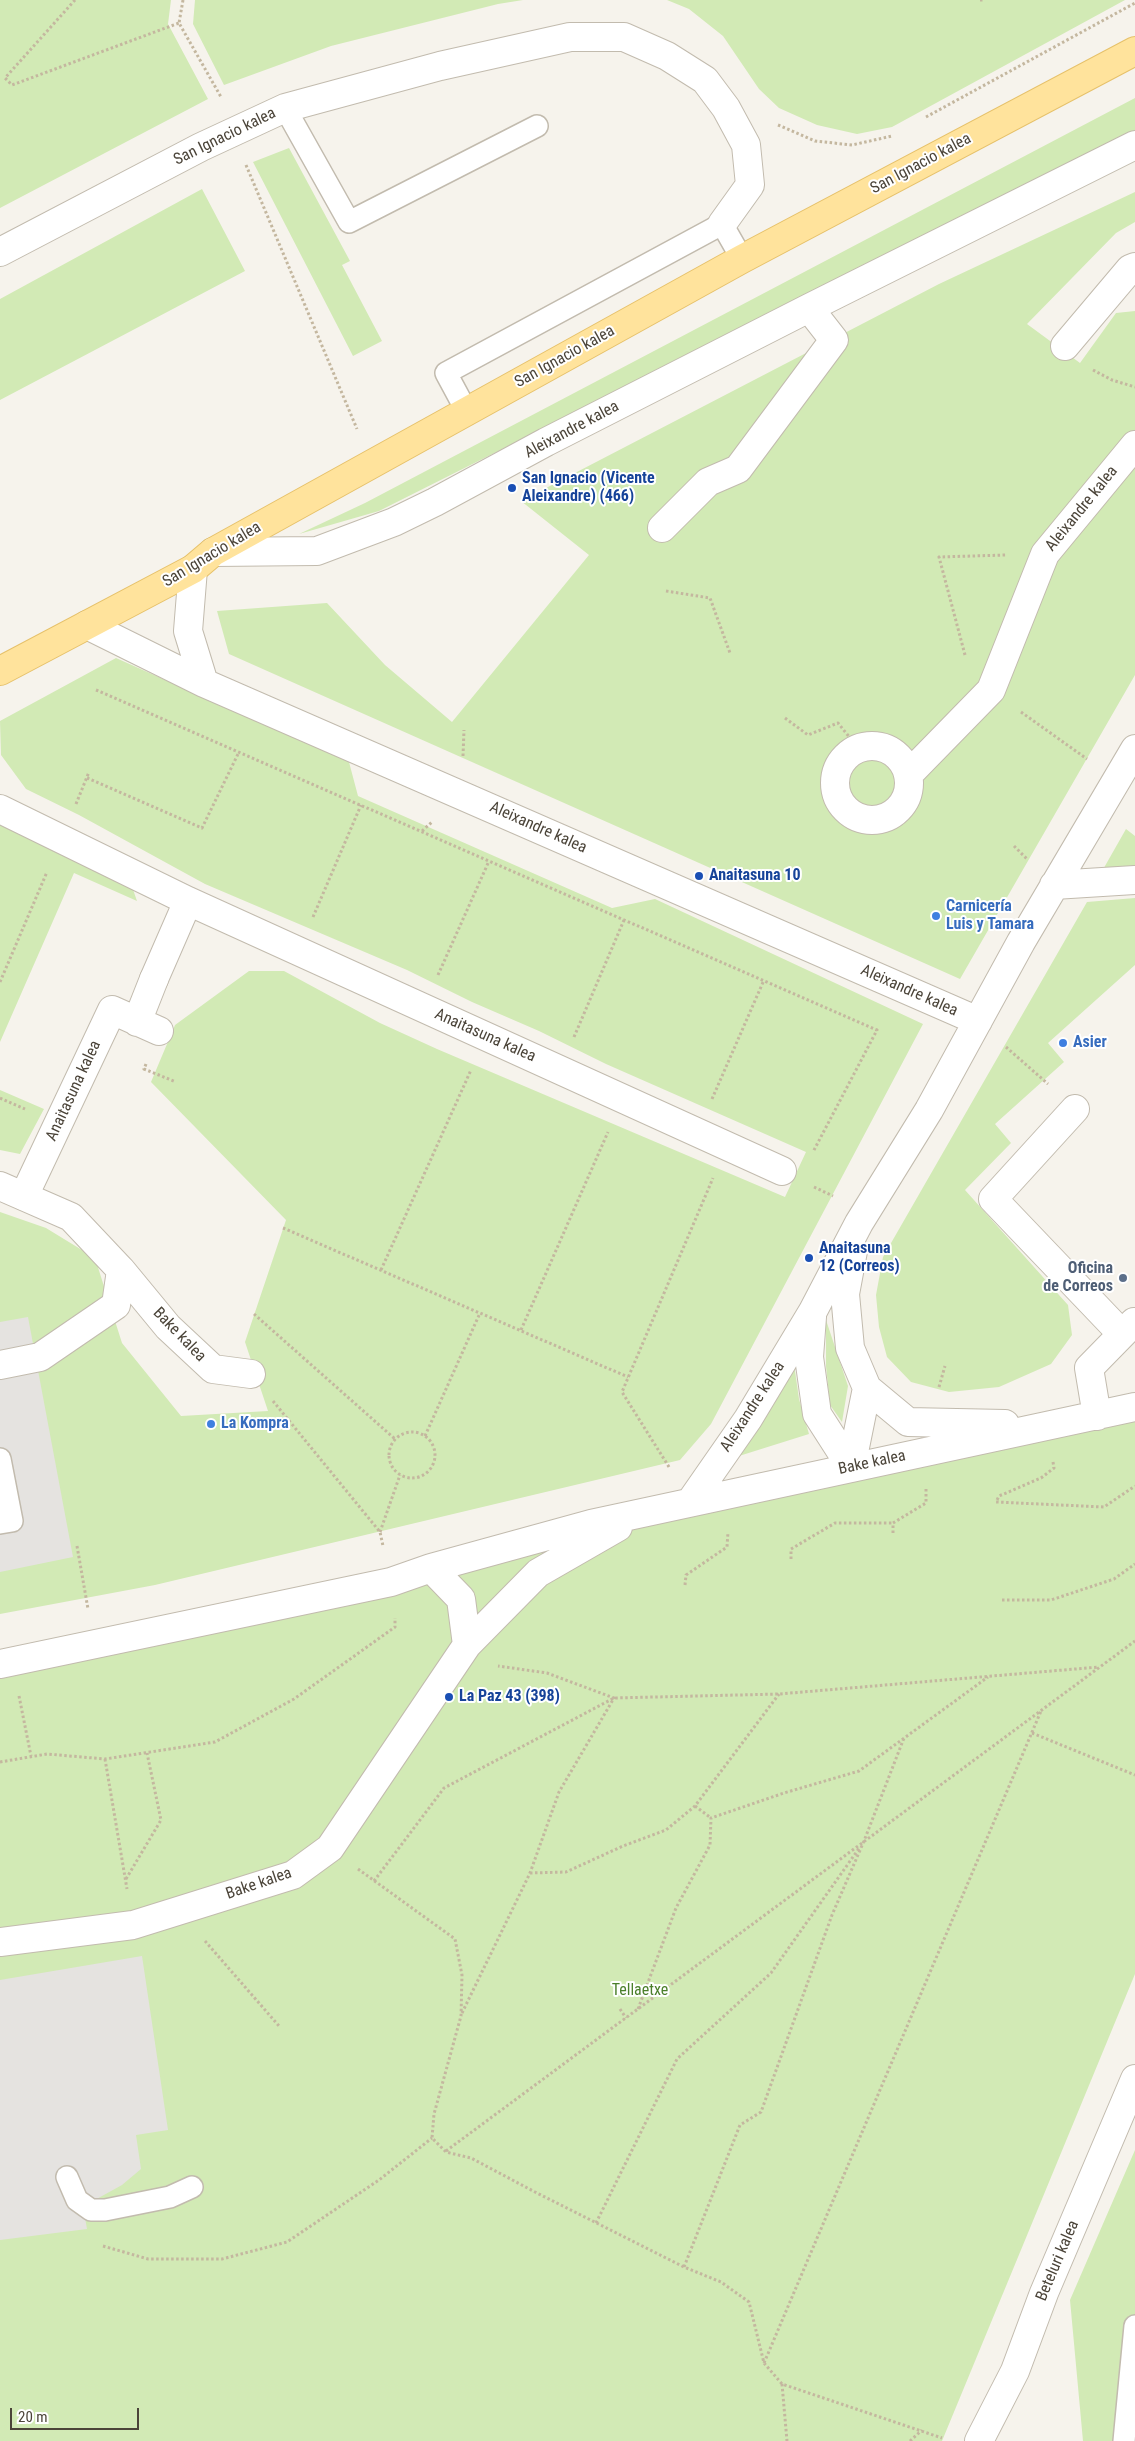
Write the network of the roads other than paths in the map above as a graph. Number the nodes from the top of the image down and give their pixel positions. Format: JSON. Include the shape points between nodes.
{"nodes":[{"id":1,"x":1135,"y":51,"type":"edge"},
{"id":2,"x":285,"y":108,"type":"junction"},
{"id":3,"x":537,"y":126,"type":"dead end"},
{"id":4,"x":1135,"y":145,"type":"edge"},
{"id":5,"x":722,"y":224,"type":"junction"},
{"id":6,"x":0,"y":252,"type":"edge"},
{"id":7,"x":742,"y":259,"type":"junction"},
{"id":8,"x":1135,"y":267,"type":"edge"},
{"id":9,"x":809,"y":308,"type":"junction"},
{"id":10,"x":1065,"y":346,"type":"road end"},
{"id":11,"x":466,"y":412,"type":"junction"},
{"id":12,"x":1135,"y":445,"type":"edge"},
{"id":13,"x":662,"y":528,"type":"dead end"},
{"id":14,"x":203,"y":560,"type":"junction"},
{"id":15,"x":86,"y":625,"type":"junction"},
{"id":16,"x":0,"y":671,"type":"edge"},
{"id":17,"x":204,"y":683,"type":"junction"},
{"id":18,"x":1135,"y":749,"type":"edge"},
{"id":19,"x":908,"y":775,"type":"junction"},
{"id":20,"x":0,"y":809,"type":"edge"},
{"id":21,"x":1135,"y":880,"type":"edge"},
{"id":22,"x":1054,"y":885,"type":"junction"},
{"id":23,"x":188,"y":901,"type":"junction"},
{"id":24,"x":978,"y":1021,"type":"junction"},
{"id":25,"x":1075,"y":1109,"type":"road end"},
{"id":26,"x":791,"y":1175,"type":"road end"},
{"id":27,"x":12,"y":1191,"type":"edge"},
{"id":28,"x":862,"y":1218,"type":"junction"},
{"id":29,"x":121,"y":1270,"type":"junction"},
{"id":30,"x":813,"y":1311,"type":"junction"},
{"id":31,"x":1128,"y":1327,"type":"edge"},
{"id":32,"x":0,"y":1365,"type":"edge"},
{"id":33,"x":251,"y":1374,"type":"road end"},
{"id":34,"x":867,"y":1388,"type":"junction"},
{"id":35,"x":1135,"y":1407,"type":"edge"},
{"id":36,"x":1098,"y":1416,"type":"junction"},
{"id":37,"x":1056,"y":1425,"type":"junction"},
{"id":38,"x":0,"y":1459,"type":"edge"},
{"id":39,"x":851,"y":1467,"type":"junction"},
{"id":40,"x":691,"y":1501,"type":"junction"},
{"id":41,"x":646,"y":1511,"type":"junction"},
{"id":42,"x":0,"y":1523,"type":"edge"},
{"id":43,"x":431,"y":1568,"type":"junction"},
{"id":44,"x":466,"y":1644,"type":"junction"},
{"id":45,"x":6,"y":1662,"type":"edge"},
{"id":46,"x":0,"y":1942,"type":"edge"},
{"id":47,"x":1135,"y":2079,"type":"edge"},
{"id":48,"x":67,"y":2178,"type":"dead end"},
{"id":49,"x":192,"y":2188,"type":"dead end"},
{"id":50,"x":1135,"y":2326,"type":"edge"},
{"id":51,"x":979,"y":2441,"type":"edge"},
{"id":52,"x":1124,"y":2441,"type":"edge"}],
"edges":[{"from":1,"to":7,"type":"main road","name":"San Ignacio kalea"},
{"from":2,"to":3,"type":"lane","via":[[349,222]]},
{"from":2,"to":5,"type":"street","name":"San Ignacio kalea","via":[[440,66],[570,37],[624,37],[668,56],[706,80],[746,145],[750,185]]},
{"from":2,"to":6,"type":"street","name":"San Ignacio kalea"},
{"from":4,"to":9,"type":"street","name":"Aleixandre kalea"},
{"from":5,"to":7,"type":"lane"},
{"from":5,"to":11,"type":"lane","via":[[446,373]]},
{"from":7,"to":11,"type":"main road","name":"San Ignacio kalea"},
{"from":8,"to":10,"type":"street"},
{"from":9,"to":13,"type":"street","via":[[834,340],[738,469],[708,482]]},
{"from":9,"to":14,"type":"street","name":"Aleixandre kalea","via":[[394,522],[317,551]]},
{"from":11,"to":14,"type":"main road","name":"San Ignacio kalea"},
{"from":12,"to":19,"type":"street","name":"Aleixandre kalea","via":[[1045,554],[991,690]]},
{"from":14,"to":15,"type":"main road","name":"San Ignacio kalea"},
{"from":14,"to":17,"type":"street","via":[[188,630]]},
{"from":15,"to":16,"type":"main road","name":"San Ignacio kalea"},
{"from":15,"to":17,"type":"street","name":"Aleixandre kalea"},
{"from":17,"to":24,"type":"street","name":"Aleixandre kalea"},
{"from":18,"to":22,"type":"street","name":"Aleixandre kalea"},
{"from":19,"to":19,"type":"street","via":[[904,763],[895,754],[871,746],[848,755],[839,766],[835,778],[836,791],[849,812],[860,819],[875,821],[898,810],[906,799],[910,788]]},
{"from":20,"to":23,"type":"street","name":"Anaitasuna kalea"},
{"from":21,"to":22,"type":"street"},
{"from":22,"to":24,"type":"street","name":"Aleixandre kalea"},
{"from":23,"to":26,"type":"street","name":"Anaitasuna kalea"},
{"from":23,"to":27,"type":"street","name":"Anaitasuna kalea","via":[[154,979],[148,1026],[112,1010]]},
{"from":24,"to":28,"type":"street","name":"Aleixandre kalea","via":[[929,1110]]},
{"from":25,"to":31,"type":"street","via":[[993,1199]]},
{"from":27,"to":29,"type":"street","name":"Bake kalea","via":[[71,1217]]},
{"from":28,"to":30,"type":"street","name":"Aleixandre kalea"},
{"from":28,"to":34,"type":"street","name":"Aleixandre kalea","via":[[845,1294],[850,1348]]},
{"from":29,"to":32,"type":"street","via":[[116,1305],[40,1357]]},
{"from":29,"to":33,"type":"street","name":"Bake kalea","via":[[168,1327],[212,1370]]},
{"from":30,"to":39,"type":"street","name":"Aleixandre kalea","via":[[809,1357],[817,1414]]},
{"from":30,"to":40,"type":"street","name":"Aleixandre kalea","via":[[748,1419]]},
{"from":31,"to":36,"type":"street","via":[[1089,1368]]},
{"from":34,"to":37,"type":"street","name":"Aleixandre kalea","via":[[908,1422]]},
{"from":34,"to":39,"type":"street"},
{"from":35,"to":36,"type":"street","name":"Bake kalea"},
{"from":36,"to":37,"type":"street","name":"Bake kalea"},
{"from":37,"to":39,"type":"street","name":"Bake kalea"},
{"from":38,"to":42,"type":"lane","via":[[12,1520]]},
{"from":39,"to":40,"type":"street","name":"Bake kalea"},
{"from":40,"to":41,"type":"street","name":"Bake kalea"},
{"from":41,"to":43,"type":"street","name":"Bake kalea"},
{"from":41,"to":44,"type":"street","name":"Bake kalea","via":[[538,1572]]},
{"from":43,"to":44,"type":"street","via":[[461,1599]]},
{"from":43,"to":45,"type":"street","name":"Bake kalea","via":[[391,1582]]},
{"from":44,"to":46,"type":"street","name":"Bake kalea","via":[[330,1848],[293,1875],[133,1924]]},
{"from":47,"to":51,"type":"street","name":"Beteluri kalea","via":[[1044,2293],[1015,2371]]},
{"from":48,"to":49,"type":"lane","via":[[77,2200],[91,2210],[170,2197]]},
{"from":50,"to":52,"type":"lane"}]}
